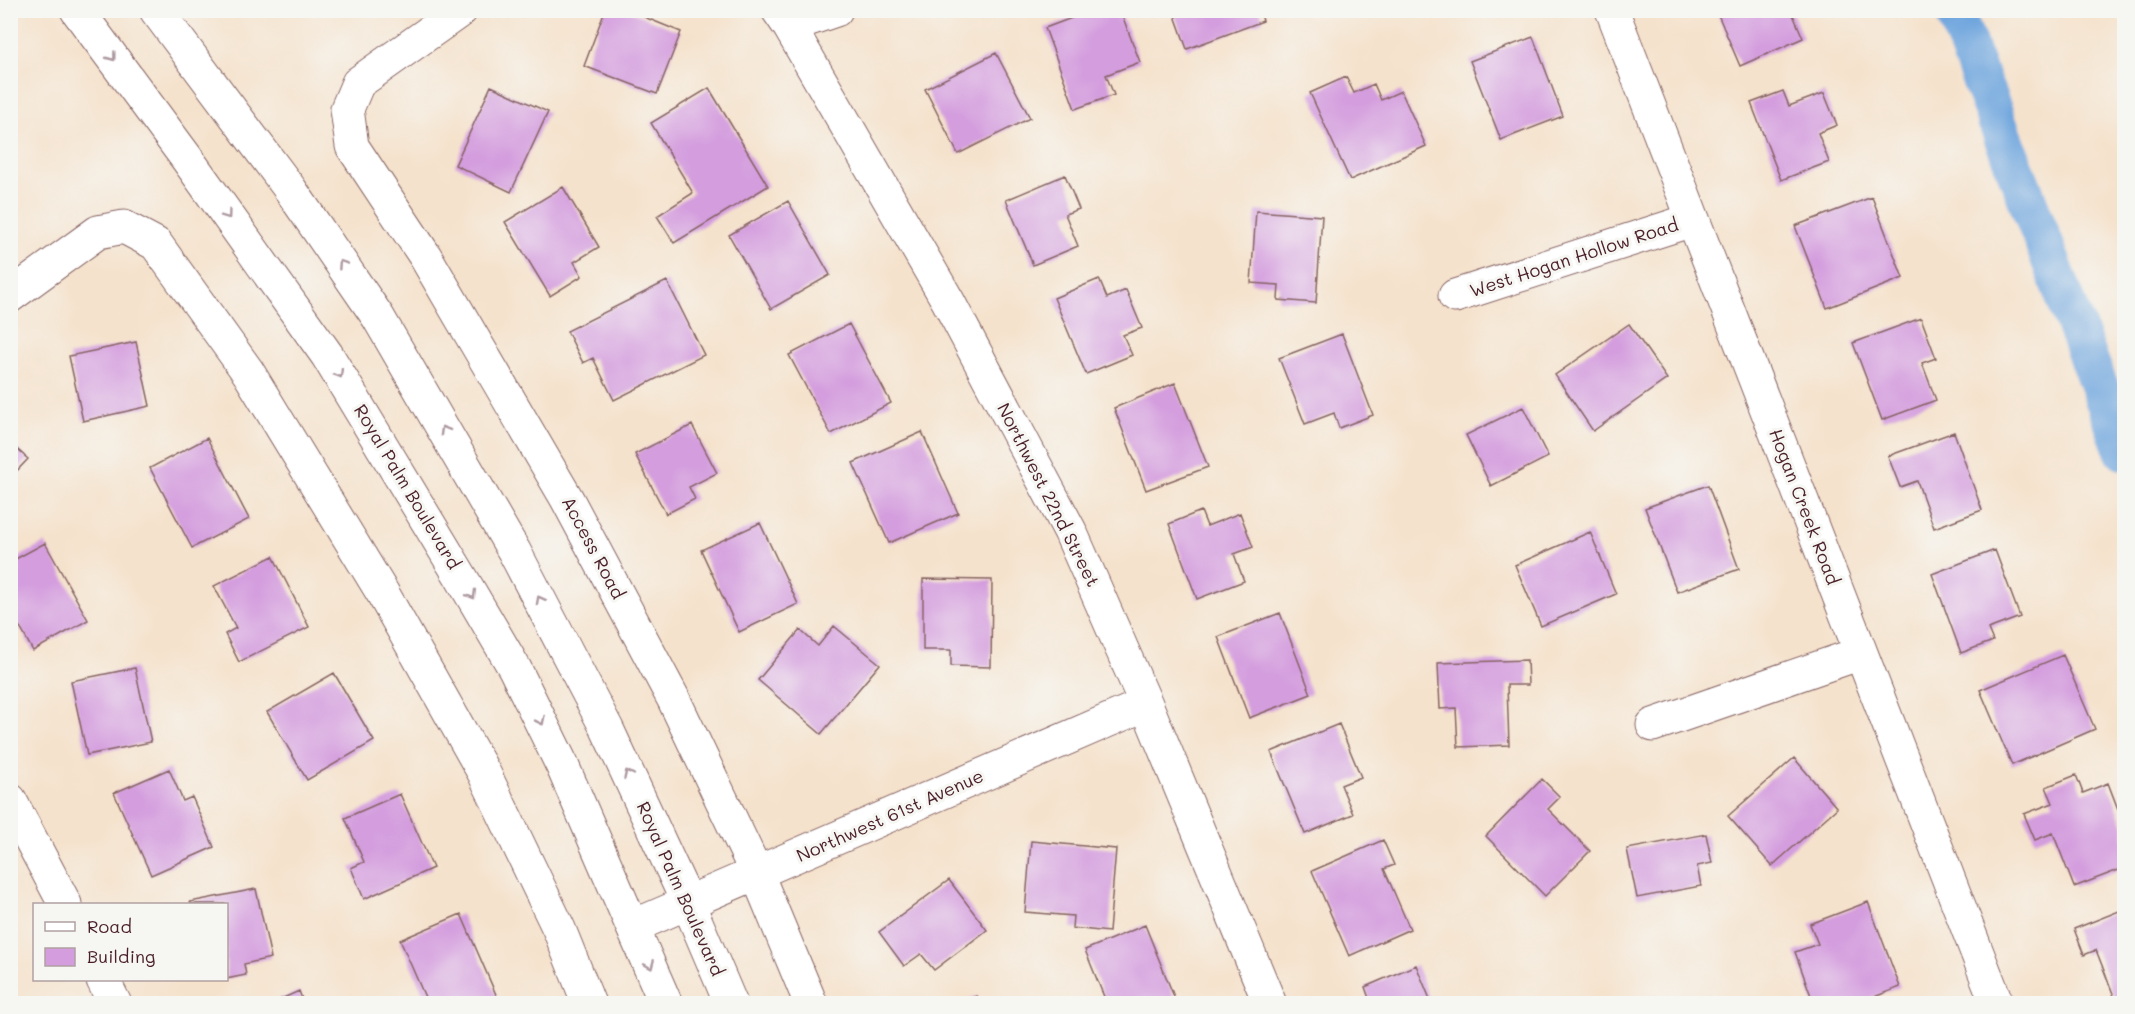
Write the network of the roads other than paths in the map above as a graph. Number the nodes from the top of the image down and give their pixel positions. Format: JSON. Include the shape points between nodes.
{"nodes":[{"id":1,"x":77,"y":10,"type":"edge"},
{"id":2,"x":156,"y":10,"type":"edge"},
{"id":3,"x":461,"y":10,"type":"edge"},
{"id":4,"x":836,"y":10,"type":"edge"},
{"id":5,"x":1612,"y":10,"type":"edge"},
{"id":6,"x":784,"y":18,"type":"edge"},
{"id":7,"x":1692,"y":220,"type":"junction"},
{"id":8,"x":10,"y":296,"type":"edge"},
{"id":9,"x":1455,"y":296,"type":"dead end"},
{"id":10,"x":1861,"y":653,"type":"junction"},
{"id":11,"x":1146,"y":704,"type":"junction"},
{"id":12,"x":1653,"y":725,"type":"dead end"},
{"id":13,"x":10,"y":800,"type":"edge"},
{"id":14,"x":757,"y":874,"type":"junction"},
{"id":15,"x":64,"y":903,"type":"edge"},
{"id":16,"x":688,"y":903,"type":"junction"},
{"id":17,"x":634,"y":927,"type":"junction"},
{"id":18,"x":104,"y":981,"type":"edge"},
{"id":19,"x":115,"y":1004,"type":"edge"},
{"id":20,"x":589,"y":1004,"type":"edge"},
{"id":21,"x":666,"y":1004,"type":"edge"},
{"id":22,"x":731,"y":1004,"type":"edge"},
{"id":23,"x":811,"y":1004,"type":"edge"},
{"id":24,"x":1270,"y":1004,"type":"edge"},
{"id":25,"x":1997,"y":1004,"type":"edge"}],
"edges":[{"from":1,"to":17,"type":"street","name":"Royal Palm Boulevard","one_way":true,"via":[[327,355],[515,669]]},
{"from":16,"to":2,"type":"street","name":"Royal Palm Boulevard","one_way":true,"via":[[607,729],[514,551],[378,317],[290,189]]},
{"from":3,"to":14,"type":"street","name":"Access Road","via":[[358,83],[347,109],[352,146],[425,256],[567,499],[673,698]]},
{"from":4,"to":6,"type":"street"},
{"from":5,"to":7,"type":"street","name":"Hogan Creek Road"},
{"from":6,"to":11,"type":"street","name":"Northwest 22nd Street","via":[[948,301],[1070,531]]},
{"from":7,"to":9,"type":"street","name":"West Hogan Hollow Road"},
{"from":7,"to":10,"type":"street","name":"Hogan Creek Road"},
{"from":8,"to":20,"type":"street","via":[[98,232],[124,228],[156,244],[248,372],[382,592],[484,773],[559,929]]},
{"from":10,"to":12,"type":"street"},
{"from":10,"to":25,"type":"street","name":"Hogan Creek Road"},
{"from":11,"to":14,"type":"street","name":"Northwest 61st Avenue"},
{"from":11,"to":24,"type":"street","name":"Northwest 22nd Street"},
{"from":13,"to":15,"type":"street"},
{"from":14,"to":16,"type":"street","name":"Northwest 61st Avenue"},
{"from":14,"to":23,"type":"street","name":"Access Road"},
{"from":16,"to":17,"type":"street","name":"Northwest 61st Avenue"},
{"from":16,"to":22,"type":"street","name":"Royal Palm Boulevard"},
{"from":17,"to":21,"type":"street","name":"Royal Palm Boulevard","one_way":true},
{"from":18,"to":19,"type":"street"}]}
